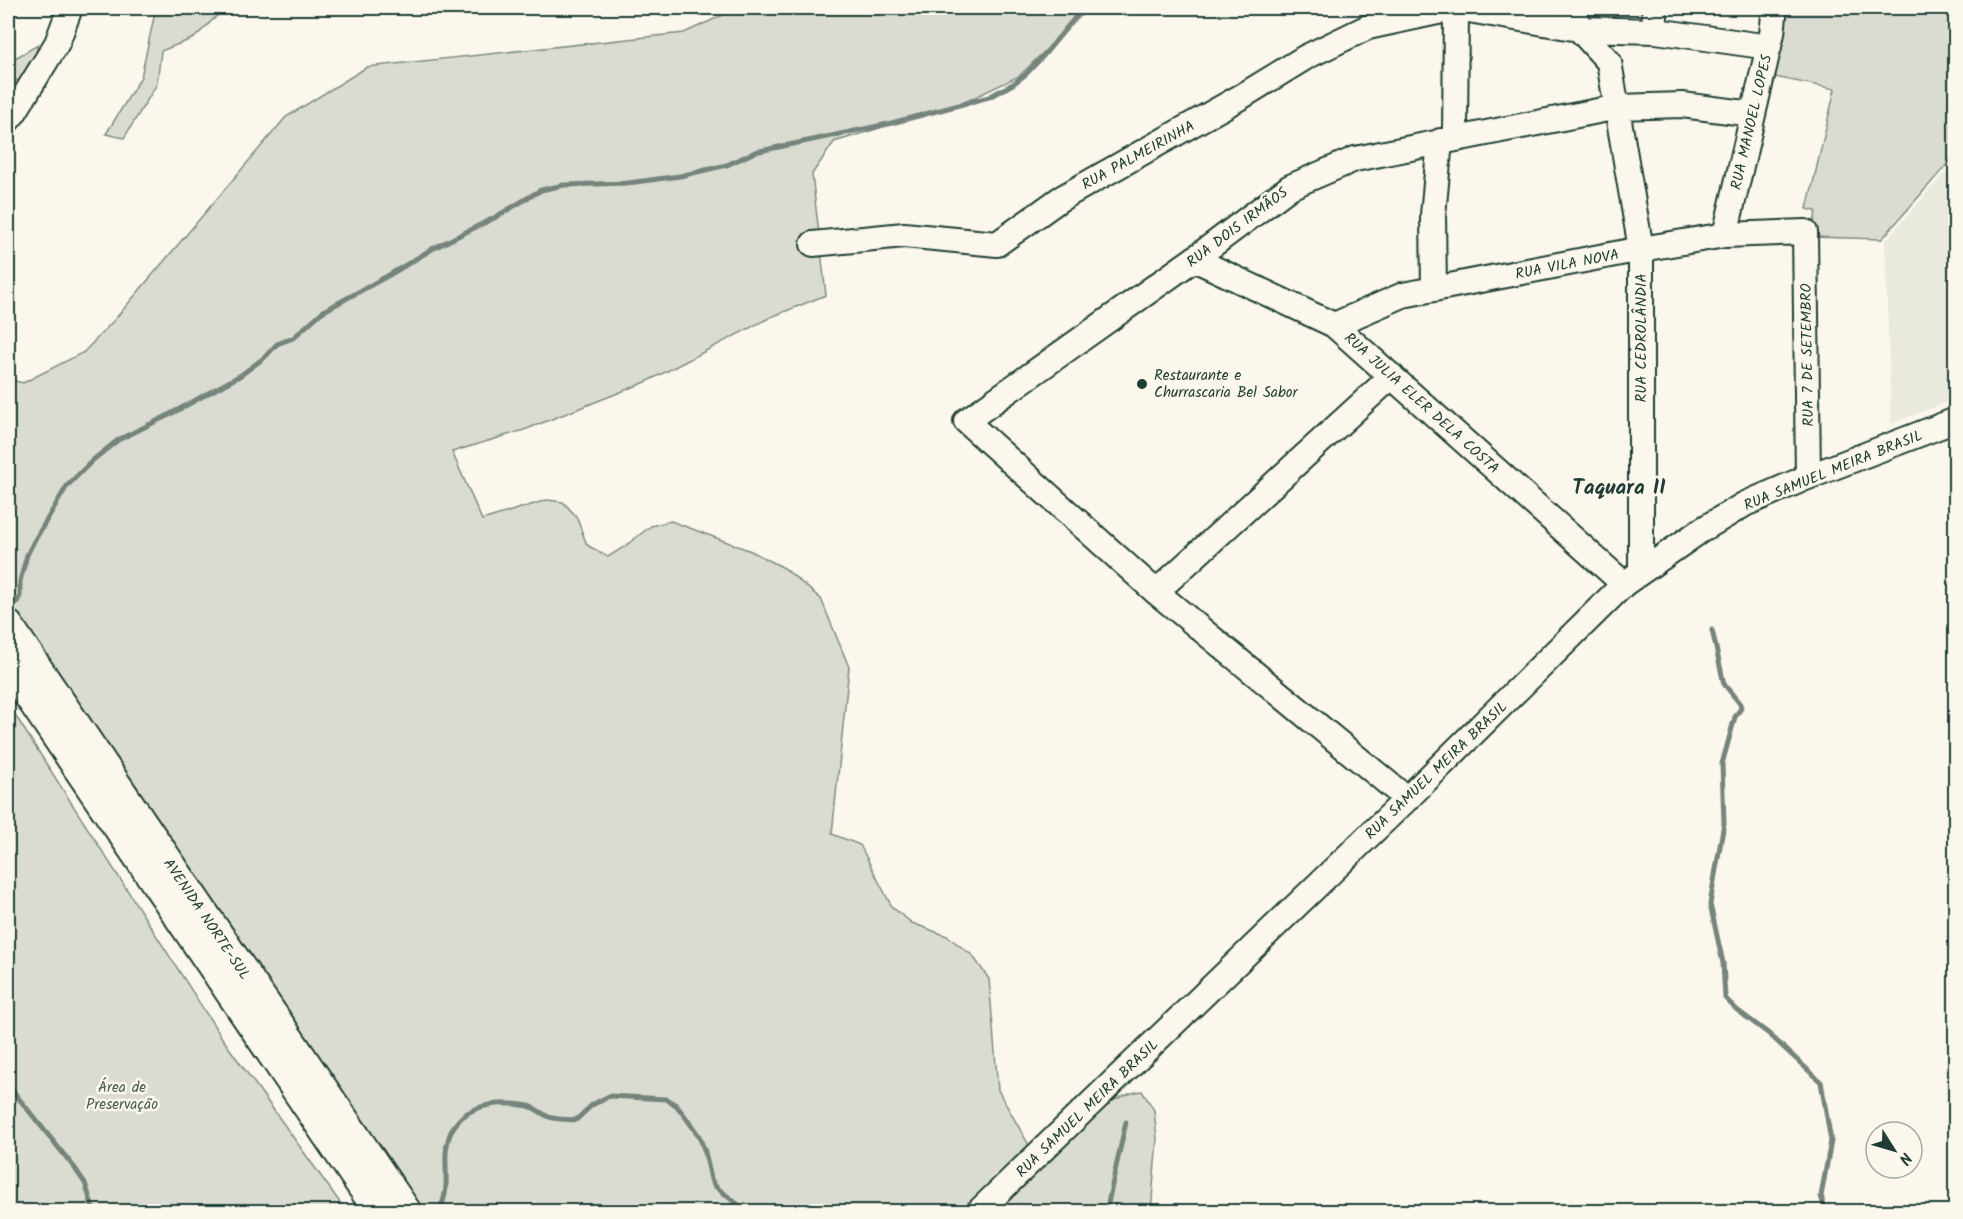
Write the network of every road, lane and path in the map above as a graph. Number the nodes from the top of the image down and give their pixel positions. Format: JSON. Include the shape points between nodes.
{"nodes":[{"id":1,"x":70,"y":8,"type":"edge"},
{"id":2,"x":1456,"y":8,"type":"edge"},
{"id":3,"x":1775,"y":8,"type":"edge"},
{"id":4,"x":1576,"y":18,"type":"edge"},
{"id":5,"x":1655,"y":19,"type":"edge"},
{"id":6,"x":1769,"y":47,"type":"junction"},
{"id":7,"x":1618,"y":107,"type":"junction"},
{"id":8,"x":10,"y":111,"type":"edge"},
{"id":9,"x":1753,"y":114,"type":"junction"},
{"id":10,"x":1447,"y":140,"type":"junction"},
{"id":11,"x":1805,"y":232,"type":"joint"},
{"id":12,"x":1725,"y":235,"type":"junction"},
{"id":13,"x":813,"y":244,"type":"dead end"},
{"id":14,"x":1641,"y":249,"type":"junction"},
{"id":15,"x":1194,"y":259,"type":"junction"},
{"id":16,"x":1434,"y":289,"type":"junction"},
{"id":17,"x":1334,"y":325,"type":"junction"},
{"id":18,"x":1392,"y":376,"type":"junction"},
{"id":19,"x":1956,"y":420,"type":"edge"},
{"id":20,"x":1808,"y":477,"type":"junction"},
{"id":21,"x":1632,"y":577,"type":"junction"},
{"id":22,"x":1156,"y":592,"type":"junction"},
{"id":23,"x":8,"y":626,"type":"edge"},
{"id":24,"x":8,"y":664,"type":"edge"},
{"id":25,"x":1407,"y":798,"type":"junction"},
{"id":26,"x":380,"y":1212,"type":"edge"},
{"id":27,"x":406,"y":1212,"type":"edge"},
{"id":28,"x":978,"y":1212,"type":"edge"}],
"edges":[{"from":1,"to":8,"type":"street","via":[[57,43]]},
{"from":2,"to":4,"type":"street","name":"RUA PALMEIRINHA"},
{"from":2,"to":10,"type":"street"},
{"from":2,"to":13,"type":"street","name":"RUA PALMEIRINHA","via":[[1368,27],[1306,57],[1060,198],[997,244],[904,235]]},
{"from":3,"to":6,"type":"street","name":"RUA MANOEL LOPES"},
{"from":4,"to":5,"type":"street","name":"RUA PALMEIRINHA"},
{"from":4,"to":7,"type":"street","via":[[1609,62]]},
{"from":5,"to":6,"type":"street","name":"RUA PALMEIRINHA"},
{"from":6,"to":9,"type":"street","name":"RUA MANOEL LOPES"},
{"from":7,"to":9,"type":"street","name":"RUA DOIS IRMÃOS","via":[[1682,105]]},
{"from":7,"to":10,"type":"street","name":"RUA DOIS IRMÃOS"},
{"from":7,"to":14,"type":"street","name":"RUA CEDROLÂNDIA"},
{"from":9,"to":12,"type":"street","name":"RUA MANOEL LOPES"},
{"from":10,"to":15,"type":"street","name":"RUA DOIS IRMÃOS","via":[[1354,159],[1290,187]]},
{"from":10,"to":16,"type":"street","via":[[1433,215]]},
{"from":11,"to":12,"type":"street","name":"RUA VILA NOVA"},
{"from":11,"to":20,"type":"street","name":"RUA 7 DE SETEMBRO"},
{"from":12,"to":14,"type":"street","name":"RUA VILA NOVA"},
{"from":14,"to":16,"type":"street","name":"RUA VILA NOVA"},
{"from":14,"to":21,"type":"street","name":"RUA CEDROLÂNDIA"},
{"from":15,"to":17,"type":"street","name":"RUA JULIA ELER DELA COSTA"},
{"from":15,"to":22,"type":"street","name":"RUA DOIS IRMÃOS","via":[[966,421]]},
{"from":16,"to":17,"type":"street","name":"RUA VILA NOVA","via":[[1403,295]]},
{"from":17,"to":18,"type":"street","name":"RUA JULIA ELER DELA COSTA"},
{"from":18,"to":21,"type":"street","name":"RUA JULIA ELER DELA COSTA"},
{"from":18,"to":22,"type":"street"},
{"from":19,"to":20,"type":"street","name":"RUA SAMUEL MEIRA BRASIL"},
{"from":20,"to":21,"type":"street","name":"RUA SAMUEL MEIRA BRASIL","via":[[1745,504]]},
{"from":21,"to":25,"type":"street","name":"RUA SAMUEL MEIRA BRASIL"},
{"from":22,"to":25,"type":"street"},
{"from":23,"to":27,"type":"main road","name":"AVENIDA NORTE-SUL"},
{"from":24,"to":26,"type":"main road","name":"AVENIDA NORTE-SUL"},
{"from":25,"to":28,"type":"street","name":"RUA SAMUEL MEIRA BRASIL"}]}
